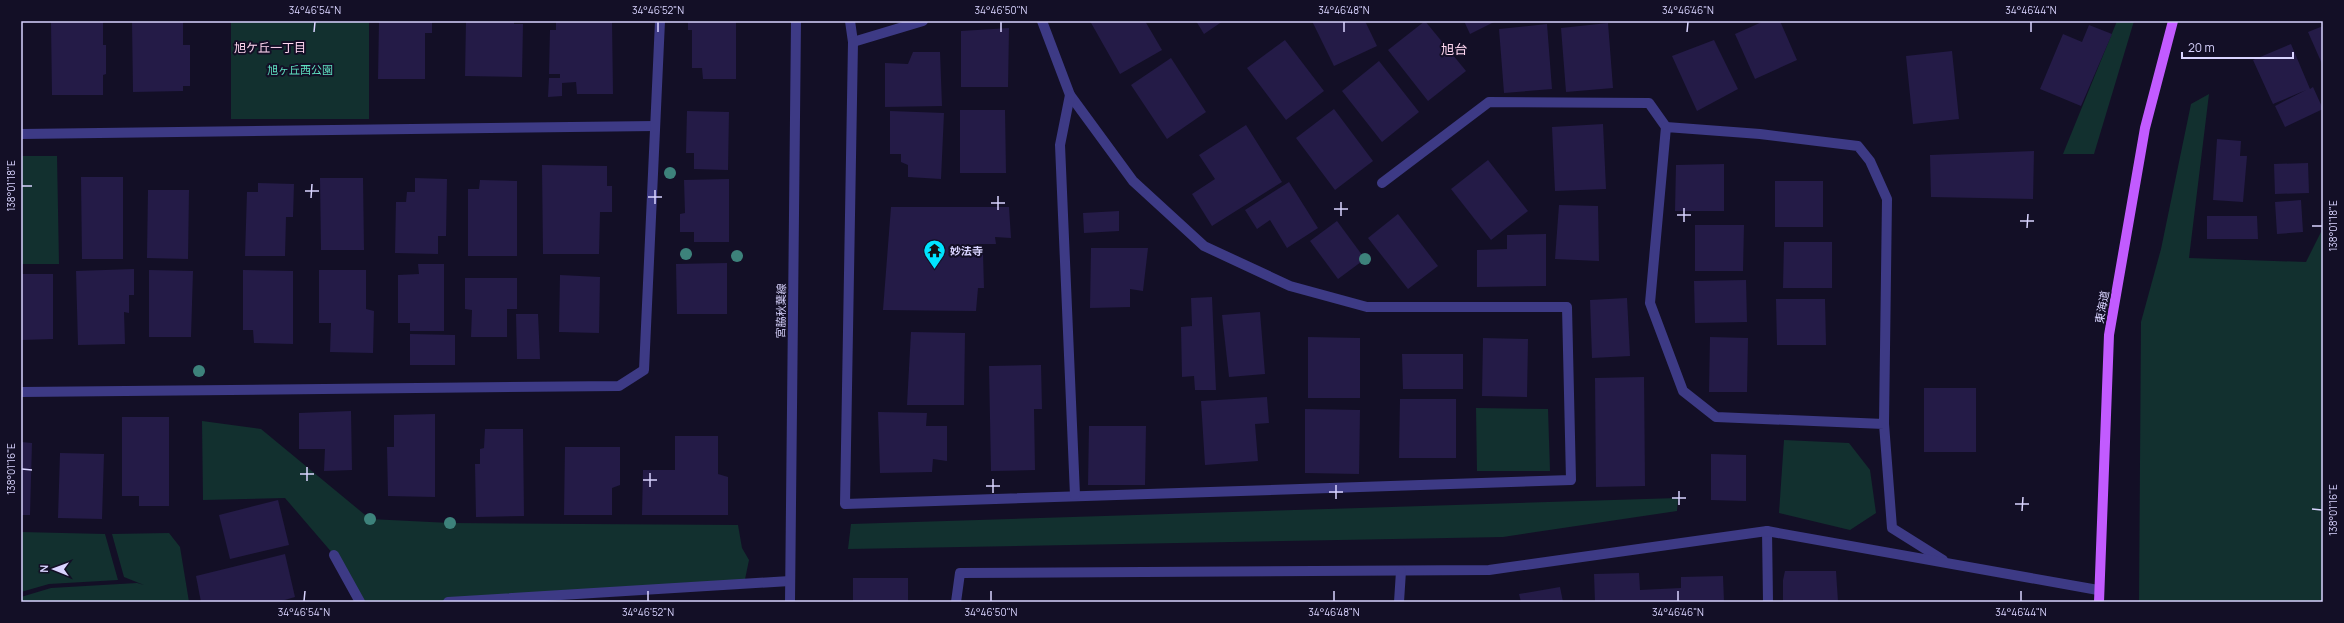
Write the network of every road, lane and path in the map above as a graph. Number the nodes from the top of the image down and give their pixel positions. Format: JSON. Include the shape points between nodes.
{"nodes":[{"id":1,"x":660,"y":21,"type":"edge"},
{"id":2,"x":796,"y":21,"type":"edge"},
{"id":3,"x":850,"y":21,"type":"edge"},
{"id":4,"x":923,"y":21,"type":"edge"},
{"id":5,"x":1042,"y":21,"type":"edge"},
{"id":6,"x":2173,"y":21,"type":"edge"},
{"id":7,"x":853,"y":42,"type":"junction"},
{"id":8,"x":1070,"y":95,"type":"junction"},
{"id":9,"x":655,"y":126,"type":"junction"},
{"id":10,"x":1666,"y":127,"type":"junction"},
{"id":11,"x":21,"y":134,"type":"edge"},
{"id":12,"x":1382,"y":183,"type":"dead end"},
{"id":13,"x":21,"y":392,"type":"edge"},
{"id":14,"x":1884,"y":424,"type":"junction"},
{"id":15,"x":1075,"y":495,"type":"junction"},
{"id":16,"x":1767,"y":532,"type":"junction"},
{"id":17,"x":334,"y":555,"type":"dead end"},
{"id":18,"x":1948,"y":563,"type":"junction"},
{"id":19,"x":1401,"y":571,"type":"junction"},
{"id":20,"x":790,"y":581,"type":"junction"},
{"id":21,"x":2098,"y":590,"type":"junction"},
{"id":22,"x":360,"y":602,"type":"edge"},
{"id":23,"x":448,"y":602,"type":"edge"},
{"id":24,"x":790,"y":602,"type":"edge"},
{"id":25,"x":956,"y":602,"type":"edge"},
{"id":26,"x":1399,"y":602,"type":"edge"},
{"id":27,"x":1768,"y":602,"type":"edge"},
{"id":28,"x":2099,"y":602,"type":"edge"}],
"edges":[{"from":1,"to":9,"type":"street"},
{"from":2,"to":20,"type":"street","name":"宮脇秋葉線"},
{"from":3,"to":7,"type":"street"},
{"from":4,"to":7,"type":"street"},
{"from":5,"to":8,"type":"street"},
{"from":6,"to":21,"type":"main road","name":"東海道","via":[[2144,128],[2109,335]]},
{"from":7,"to":15,"type":"street","via":[[845,504]]},
{"from":8,"to":15,"type":"street","via":[[1060,145]]},
{"from":8,"to":15,"type":"street","via":[[1133,181],[1204,246],[1290,286],[1367,307],[1567,307],[1570,480]]},
{"from":9,"to":11,"type":"street"},
{"from":9,"to":13,"type":"street","via":[[644,370],[619,386]]},
{"from":10,"to":12,"type":"street","via":[[1649,103],[1489,102]]},
{"from":10,"to":14,"type":"street","via":[[1760,134],[1858,146],[1870,161],[1887,199]]},
{"from":10,"to":14,"type":"street","via":[[1650,303],[1683,391],[1716,417]]},
{"from":14,"to":18,"type":"street","via":[[1892,528]]},
{"from":16,"to":18,"type":"street"},
{"from":16,"to":19,"type":"street","via":[[1489,570]]},
{"from":16,"to":27,"type":"street"},
{"from":17,"to":22,"type":"street"},
{"from":18,"to":21,"type":"street"},
{"from":19,"to":25,"type":"street","via":[[960,574]]},
{"from":19,"to":26,"type":"street"},
{"from":20,"to":23,"type":"street"},
{"from":20,"to":24,"type":"street","name":"宮脇秋葉線"},
{"from":21,"to":28,"type":"main road","name":"東海道"}]}
